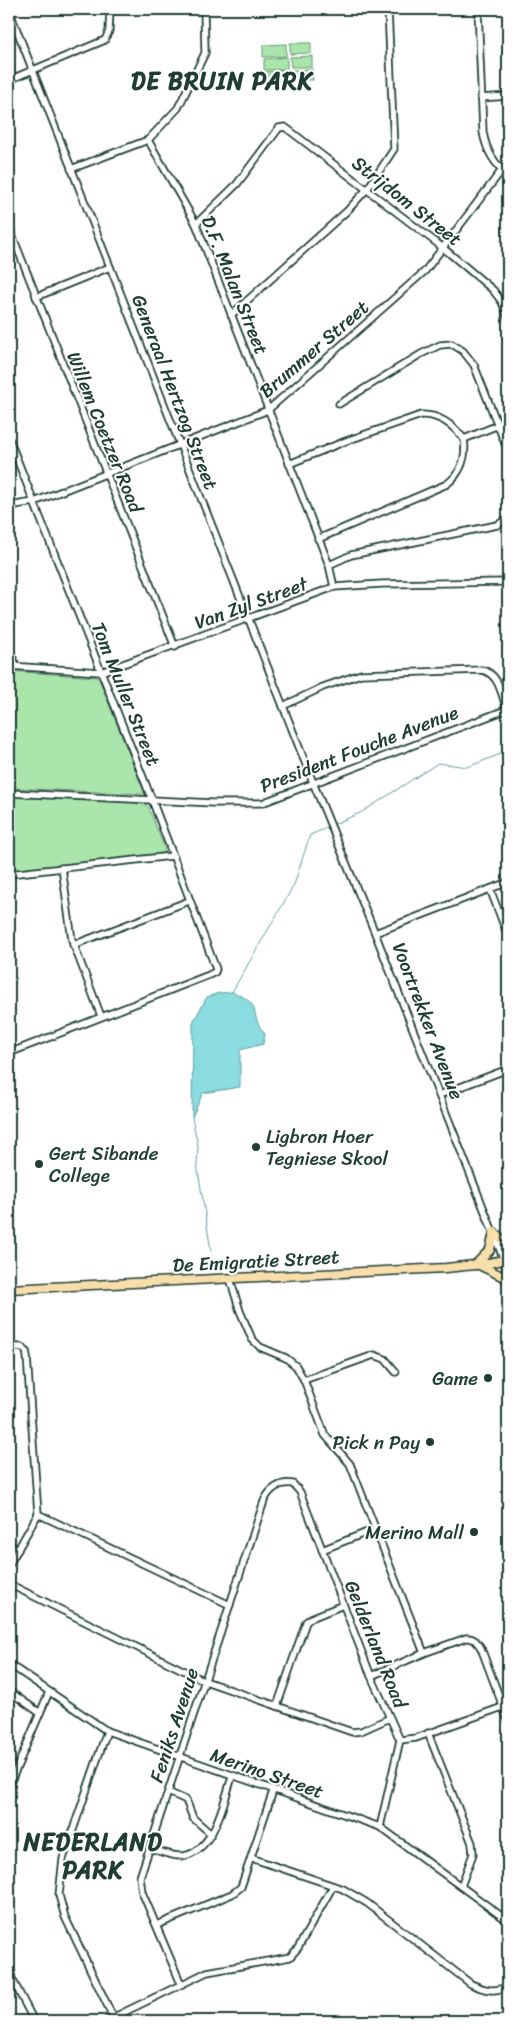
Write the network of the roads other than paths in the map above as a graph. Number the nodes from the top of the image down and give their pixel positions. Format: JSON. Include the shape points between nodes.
{"nodes":[{"id":1,"x":110,"y":9,"type":"edge"},
{"id":2,"x":204,"y":9,"type":"edge"},
{"id":3,"x":388,"y":9,"type":"edge"},
{"id":4,"x":478,"y":9,"type":"edge"},
{"id":5,"x":9,"y":10,"type":"edge"},
{"id":6,"x":33,"y":71,"type":"junction"},
{"id":7,"x":9,"y":80,"type":"edge"},
{"id":8,"x":508,"y":96,"type":"edge"},
{"id":9,"x":481,"y":98,"type":"junction"},
{"id":10,"x":148,"y":140,"type":"junction"},
{"id":11,"x":72,"y":169,"type":"junction"},
{"id":12,"x":502,"y":170,"type":"junction"},
{"id":13,"x":508,"y":176,"type":"edge"},
{"id":14,"x":368,"y":188,"type":"junction"},
{"id":15,"x":196,"y":224,"type":"junction"},
{"id":16,"x":9,"y":227,"type":"edge"},
{"id":17,"x":442,"y":247,"type":"junction"},
{"id":18,"x":110,"y":267,"type":"junction"},
{"id":19,"x":36,"y":297,"type":"junction"},
{"id":20,"x":231,"y":315,"type":"junction"},
{"id":21,"x":508,"y":317,"type":"edge"},
{"id":22,"x":339,"y":404,"type":"dead end"},
{"id":23,"x":268,"y":410,"type":"junction"},
{"id":24,"x":508,"y":421,"type":"edge"},
{"id":25,"x":498,"y":425,"type":"junction"},
{"id":26,"x":9,"y":438,"type":"edge"},
{"id":27,"x":464,"y":439,"type":"junction"},
{"id":28,"x":180,"y":446,"type":"junction"},
{"id":29,"x":508,"y":451,"type":"edge"},
{"id":30,"x":289,"y":464,"type":"junction"},
{"id":31,"x":106,"y":474,"type":"junction"},
{"id":32,"x":34,"y":502,"type":"junction"},
{"id":33,"x":9,"y":506,"type":"edge"},
{"id":34,"x":508,"y":519,"type":"edge"},
{"id":35,"x":318,"y":538,"type":"junction"},
{"id":36,"x":329,"y":565,"type":"junction"},
{"id":37,"x":508,"y":582,"type":"edge"},
{"id":38,"x":334,"y":587,"type":"junction"},
{"id":39,"x":249,"y":620,"type":"junction"},
{"id":40,"x":9,"y":647,"type":"edge"},
{"id":41,"x":175,"y":647,"type":"junction"},
{"id":42,"x":9,"y":666,"type":"edge"},
{"id":43,"x":16,"y":666,"type":"junction"},
{"id":44,"x":101,"y":672,"type":"junction"},
{"id":45,"x":282,"y":706,"type":"junction"},
{"id":46,"x":508,"y":709,"type":"edge"},
{"id":47,"x":314,"y":785,"type":"junction"},
{"id":48,"x":9,"y":793,"type":"edge"},
{"id":49,"x":152,"y":800,"type":"junction"},
{"id":50,"x":172,"y":856,"type":"junction"},
{"id":51,"x":62,"y":868,"type":"junction"},
{"id":52,"x":9,"y":874,"type":"edge"},
{"id":53,"x":508,"y":882,"type":"edge"},
{"id":54,"x":490,"y":889,"type":"junction"},
{"id":55,"x":189,"y":901,"type":"junction"},
{"id":56,"x":376,"y":933,"type":"junction"},
{"id":57,"x":508,"y":936,"type":"edge"},
{"id":58,"x":74,"y":945,"type":"junction"},
{"id":59,"x":102,"y":1016,"type":"junction"},
{"id":60,"x":9,"y":1053,"type":"edge"},
{"id":61,"x":508,"y":1069,"type":"edge"},
{"id":62,"x":439,"y":1095,"type":"junction"},
{"id":63,"x":494,"y":1232,"type":"junction"},
{"id":64,"x":508,"y":1245,"type":"edge"},
{"id":65,"x":506,"y":1260,"type":"edge"},
{"id":66,"x":477,"y":1265,"type":"junction"},
{"id":67,"x":508,"y":1270,"type":"edge"},
{"id":68,"x":230,"y":1279,"type":"junction"},
{"id":69,"x":508,"y":1280,"type":"edge"},
{"id":70,"x":9,"y":1290,"type":"edge"},
{"id":71,"x":9,"y":1347,"type":"edge"},
{"id":72,"x":396,"y":1372,"type":"dead end"},
{"id":73,"x":304,"y":1380,"type":"junction"},
{"id":74,"x":286,"y":1483,"type":"joint"},
{"id":75,"x":38,"y":1514,"type":"junction"},
{"id":76,"x":375,"y":1528,"type":"junction"},
{"id":77,"x":9,"y":1544,"type":"edge"},
{"id":78,"x":18,"y":1550,"type":"junction"},
{"id":79,"x":322,"y":1550,"type":"junction"},
{"id":80,"x":9,"y":1565,"type":"edge"},
{"id":81,"x":9,"y":1584,"type":"edge"},
{"id":82,"x":230,"y":1605,"type":"junction"},
{"id":83,"x":343,"y":1605,"type":"junction"},
{"id":84,"x":424,"y":1653,"type":"junction"},
{"id":85,"x":9,"y":1664,"type":"edge"},
{"id":86,"x":371,"y":1676,"type":"junction"},
{"id":87,"x":204,"y":1681,"type":"junction"},
{"id":88,"x":9,"y":1691,"type":"edge"},
{"id":89,"x":49,"y":1692,"type":"junction"},
{"id":90,"x":277,"y":1706,"type":"junction"},
{"id":91,"x":506,"y":1706,"type":"edge"},
{"id":92,"x":40,"y":1713,"type":"junction"},
{"id":93,"x":390,"y":1718,"type":"junction"},
{"id":94,"x":508,"y":1720,"type":"edge"},
{"id":95,"x":107,"y":1731,"type":"junction"},
{"id":96,"x":428,"y":1733,"type":"junction"},
{"id":97,"x":400,"y":1740,"type":"junction"},
{"id":98,"x":179,"y":1758,"type":"junction"},
{"id":99,"x":232,"y":1777,"type":"junction"},
{"id":100,"x":9,"y":1786,"type":"edge"},
{"id":101,"x":273,"y":1791,"type":"junction"},
{"id":102,"x":168,"y":1792,"type":"junction"},
{"id":103,"x":380,"y":1828,"type":"junction"},
{"id":104,"x":211,"y":1834,"type":"junction"},
{"id":105,"x":149,"y":1848,"type":"junction"},
{"id":106,"x":251,"y":1858,"type":"junction"},
{"id":107,"x":333,"y":1886,"type":"junction"},
{"id":108,"x":461,"y":1886,"type":"junction"},
{"id":109,"x":508,"y":1921,"type":"edge"},
{"id":110,"x":156,"y":1925,"type":"junction"},
{"id":111,"x":9,"y":1973,"type":"edge"},
{"id":112,"x":181,"y":1984,"type":"junction"},
{"id":113,"x":508,"y":1986,"type":"edge"},
{"id":114,"x":113,"y":2018,"type":"junction"},
{"id":115,"x":34,"y":2021,"type":"edge"},
{"id":116,"x":106,"y":2021,"type":"edge"}],
"edges":[{"from":1,"to":6,"type":"street","via":[[109,31],[105,40]]},
{"from":2,"to":10,"type":"street","via":[[205,53],[178,108]]},
{"from":3,"to":14,"type":"street","via":[[395,144]]},
{"from":4,"to":9,"type":"street"},
{"from":5,"to":6,"type":"street","name":"Generaal Hertzog Street"},
{"from":6,"to":7,"type":"street"},
{"from":6,"to":11,"type":"street","name":"Generaal Hertzog Street"},
{"from":8,"to":9,"type":"street"},
{"from":9,"to":12,"type":"street","via":[[485,142]]},
{"from":10,"to":11,"type":"street"},
{"from":10,"to":15,"type":"street","name":"D.F. Malan Street"},
{"from":11,"to":18,"type":"street","name":"Generaal Hertzog Street"},
{"from":12,"to":13,"type":"street"},
{"from":12,"to":17,"type":"street","name":"Brummer Street"},
{"from":14,"to":15,"type":"street","name":"Strijdom Street","via":[[288,128],[282,127],[237,184]]},
{"from":14,"to":17,"type":"street","name":"Strijdom Street"},
{"from":14,"to":20,"type":"street","via":[[347,211]]},
{"from":15,"to":20,"type":"street","name":"D.F. Malan Street"},
{"from":16,"to":19,"type":"street","name":"Willem Coetzer Road"},
{"from":17,"to":21,"type":"street","name":"Strijdom Street","via":[[493,290]]},
{"from":17,"to":23,"type":"street","name":"Brummer Street","via":[[417,279]]},
{"from":18,"to":19,"type":"street"},
{"from":18,"to":28,"type":"street","name":"Generaal Hertzog Street"},
{"from":19,"to":31,"type":"street","name":"Willem Coetzer Road"},
{"from":20,"to":23,"type":"street","name":"D.F. Malan Street"},
{"from":22,"to":25,"type":"street","via":[[421,354],[448,344],[463,351],[474,365]]},
{"from":23,"to":28,"type":"street","name":"Brummer Street"},
{"from":23,"to":30,"type":"street","name":"D.F. Malan Street"},
{"from":24,"to":25,"type":"street"},
{"from":25,"to":27,"type":"street"},
{"from":25,"to":29,"type":"street"},
{"from":26,"to":32,"type":"street","name":"Tom Muller Street"},
{"from":27,"to":30,"type":"street","via":[[442,419],[421,415]]},
{"from":27,"to":35,"type":"street","via":[[461,467],[446,484]]},
{"from":28,"to":31,"type":"street","name":"Brummer Street"},
{"from":28,"to":39,"type":"street","name":"Generaal Hertzog Street"},
{"from":30,"to":35,"type":"street","name":"D.F. Malan Street"},
{"from":31,"to":32,"type":"street","name":"Brummer Street"},
{"from":31,"to":41,"type":"street","name":"Willem Coetzer Road"},
{"from":32,"to":33,"type":"street","name":"Brummer Street"},
{"from":32,"to":44,"type":"street","name":"Tom Muller Street"},
{"from":34,"to":36,"type":"street","via":[[497,525],[350,555]]},
{"from":35,"to":36,"type":"street","name":"D.F. Malan Street"},
{"from":36,"to":38,"type":"street","name":"D.F. Malan Street"},
{"from":37,"to":38,"type":"street","name":"Van Zyl Street"},
{"from":38,"to":39,"type":"street","name":"Van Zyl Street"},
{"from":39,"to":41,"type":"street","name":"Van Zyl Street"},
{"from":39,"to":45,"type":"street","name":"Generaal Hertzog Street"},
{"from":40,"to":43,"type":"street"},
{"from":41,"to":44,"type":"street","name":"Van Zyl Street"},
{"from":42,"to":43,"type":"street","name":"Van Zyl Street"},
{"from":43,"to":44,"type":"street","name":"Van Zyl Street"},
{"from":44,"to":49,"type":"street","name":"Tom Muller Street"},
{"from":45,"to":46,"type":"street","via":[[361,674],[482,670],[494,677]]},
{"from":45,"to":47,"type":"street","name":"Generaal Hertzog Street"},
{"from":46,"to":47,"type":"street","name":"President Fouche Avenue"},
{"from":47,"to":49,"type":"street","name":"President Fouche Avenue","via":[[257,804]]},
{"from":47,"to":56,"type":"street","name":"Voortrekker Avenue"},
{"from":48,"to":49,"type":"street","name":"President Fouche Avenue"},
{"from":49,"to":50,"type":"street","name":"Tom Muller Street"},
{"from":50,"to":51,"type":"street"},
{"from":50,"to":55,"type":"street","name":"Tom Muller Street"},
{"from":51,"to":52,"type":"street"},
{"from":51,"to":58,"type":"street"},
{"from":53,"to":54,"type":"street"},
{"from":54,"to":56,"type":"street"},
{"from":54,"to":57,"type":"street"},
{"from":55,"to":58,"type":"street"},
{"from":55,"to":59,"type":"street","name":"Tom Muller Street","via":[[215,962],[213,973]]},
{"from":56,"to":62,"type":"street","name":"Voortrekker Avenue"},
{"from":58,"to":59,"type":"street"},
{"from":59,"to":60,"type":"street"},
{"from":61,"to":62,"type":"street"},
{"from":62,"to":63,"type":"street","name":"Voortrekker Avenue"},
{"from":63,"to":64,"type":"highway"},
{"from":63,"to":65,"type":"street","name":"Voortrekker Avenue"},
{"from":63,"to":66,"type":"highway","via":[[490,1250]]},
{"from":65,"to":66,"type":"highway","name":"De Emigratie Street"},
{"from":65,"to":67,"type":"highway","name":"Voortrekker Avenue"},
{"from":66,"to":68,"type":"highway","name":"De Emigratie Street"},
{"from":66,"to":69,"type":"highway"},
{"from":68,"to":70,"type":"highway","name":"De Emigratie Street"},
{"from":68,"to":73,"type":"street","via":[[242,1317],[255,1343],[291,1361]]},
{"from":71,"to":75,"type":"street","via":[[21,1347],[26,1351]]},
{"from":72,"to":73,"type":"street","via":[[385,1359],[374,1355]]},
{"from":73,"to":76,"type":"street","via":[[325,1435],[352,1470]]},
{"from":74,"to":79,"type":"street","name":"Gelderland Road","via":[[293,1484],[300,1492]]},
{"from":74,"to":82,"type":"street","name":"Feniks Avenue","via":[[274,1488],[266,1498]]},
{"from":75,"to":78,"type":"street"},
{"from":75,"to":82,"type":"street"},
{"from":76,"to":79,"type":"street"},
{"from":76,"to":84,"type":"street"},
{"from":77,"to":78,"type":"street"},
{"from":78,"to":80,"type":"street"},
{"from":79,"to":83,"type":"street","name":"Gelderland Road"},
{"from":81,"to":87,"type":"street"},
{"from":82,"to":87,"type":"street","name":"Feniks Avenue"},
{"from":83,"to":86,"type":"street","name":"Gelderland Road"},
{"from":83,"to":90,"type":"street","via":[[306,1622]]},
{"from":84,"to":86,"type":"street"},
{"from":84,"to":91,"type":"street","via":[[466,1638],[474,1639]]},
{"from":85,"to":89,"type":"street","name":"Merino Street"},
{"from":86,"to":93,"type":"street","name":"Gelderland Road"},
{"from":87,"to":90,"type":"street"},
{"from":87,"to":98,"type":"street","name":"Feniks Avenue"},
{"from":88,"to":92,"type":"street"},
{"from":89,"to":92,"type":"street"},
{"from":89,"to":95,"type":"street","name":"Merino Street"},
{"from":90,"to":93,"type":"street","via":[[355,1733]]},
{"from":91,"to":94,"type":"street"},
{"from":91,"to":96,"type":"street"},
{"from":92,"to":100,"type":"street"},
{"from":93,"to":97,"type":"street","name":"Gelderland Road"},
{"from":95,"to":98,"type":"street","name":"Merino Street"},
{"from":95,"to":114,"type":"street","via":[[63,1859],[59,1896],[65,1917]]},
{"from":96,"to":97,"type":"street"},
{"from":96,"to":108,"type":"street","via":[[472,1843],[473,1854]]},
{"from":97,"to":103,"type":"street"},
{"from":98,"to":99,"type":"street","name":"Merino Street"},
{"from":98,"to":102,"type":"street","name":"Feniks Avenue"},
{"from":99,"to":101,"type":"street","name":"Merino Street"},
{"from":99,"to":104,"type":"street"},
{"from":101,"to":103,"type":"street","name":"Merino Street"},
{"from":101,"to":106,"type":"street"},
{"from":102,"to":104,"type":"street","via":[[186,1800],[193,1818]]},
{"from":102,"to":105,"type":"street","name":"Feniks Avenue"},
{"from":103,"to":108,"type":"street","name":"Merino Street"},
{"from":104,"to":105,"type":"street","via":[[206,1842],[186,1855]]},
{"from":105,"to":110,"type":"street","name":"Feniks Avenue","via":[[140,1882]]},
{"from":106,"to":107,"type":"street"},
{"from":106,"to":110,"type":"street","via":[[243,1884],[236,1892]]},
{"from":107,"to":112,"type":"street","via":[[290,1957],[212,1971]]},
{"from":107,"to":113,"type":"street","via":[[367,1904],[471,1984],[486,1990]]},
{"from":108,"to":109,"type":"street","name":"Merino Street"},
{"from":110,"to":112,"type":"street","name":"Feniks Avenue"},
{"from":111,"to":115,"type":"street"},
{"from":112,"to":114,"type":"street"},
{"from":114,"to":116,"type":"street"}]}
